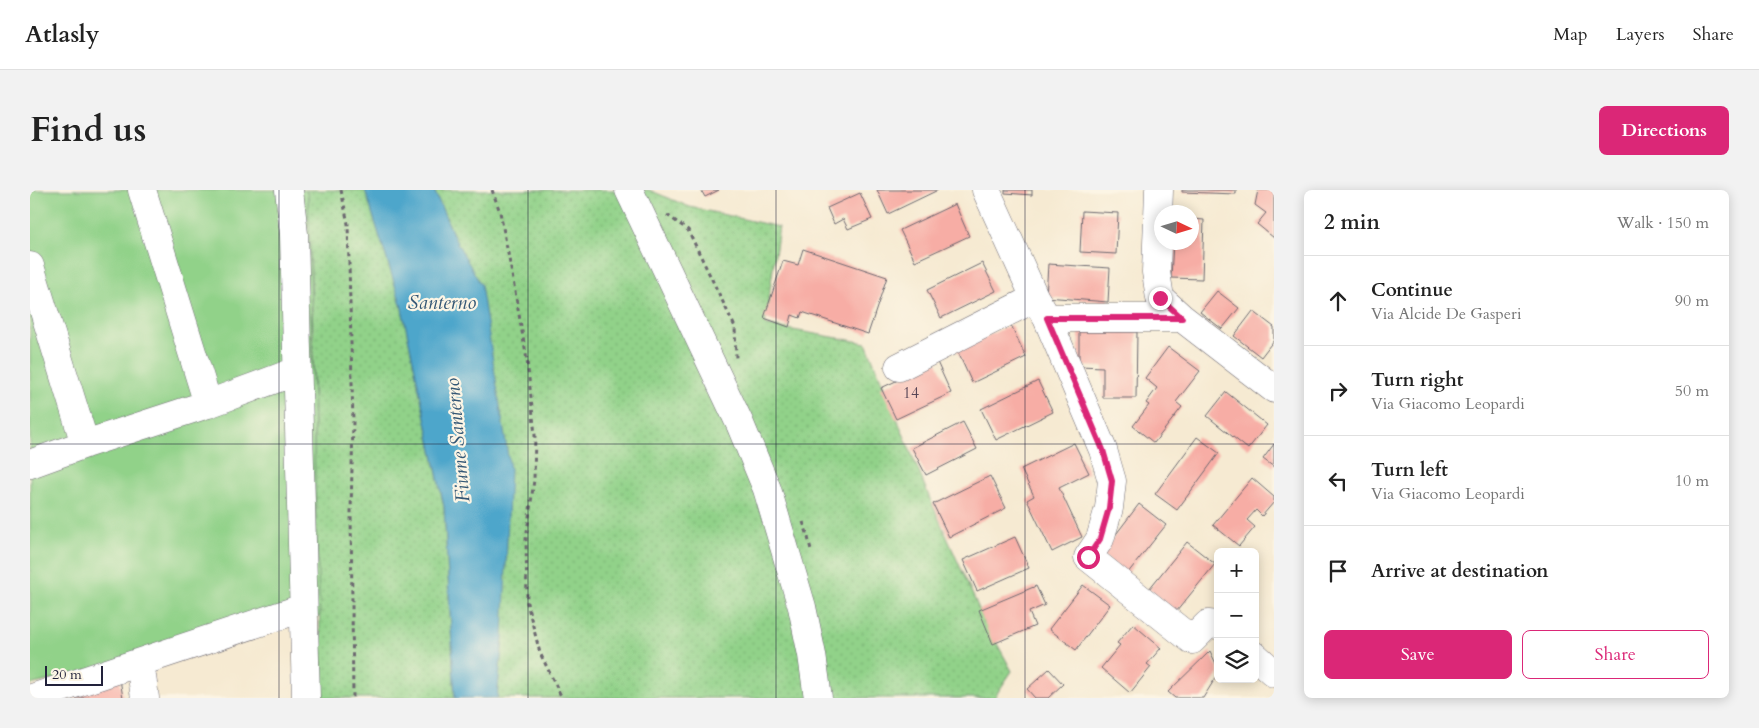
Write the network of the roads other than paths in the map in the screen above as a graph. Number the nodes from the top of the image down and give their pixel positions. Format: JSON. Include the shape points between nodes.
{"nodes":[{"id":1,"x":142,"y":190,"type":"edge"},
{"id":2,"x":289,"y":190,"type":"edge"},
{"id":3,"x":629,"y":190,"type":"edge"},
{"id":4,"x":986,"y":190,"type":"edge"},
{"id":5,"x":1159,"y":190,"type":"edge"},
{"id":6,"x":30,"y":266,"type":"edge"},
{"id":7,"x":1041,"y":308,"type":"junction"},
{"id":8,"x":1182,"y":318,"type":"junction"},
{"id":9,"x":899,"y":367,"type":"dead end"},
{"id":10,"x":297,"y":371,"type":"junction"},
{"id":11,"x":1274,"y":389,"type":"edge"},
{"id":12,"x":208,"y":404,"type":"junction"},
{"id":13,"x":85,"y":444,"type":"junction"},
{"id":14,"x":30,"y":464,"type":"edge"},
{"id":15,"x":303,"y":608,"type":"junction"},
{"id":16,"x":1214,"y":625,"type":"edge"},
{"id":17,"x":1259,"y":660,"type":"edge"},
{"id":18,"x":140,"y":662,"type":"junction"},
{"id":19,"x":1274,"y":673,"type":"edge"},
{"id":20,"x":57,"y":694,"type":"edge"},
{"id":21,"x":32,"y":698,"type":"edge"},
{"id":22,"x":145,"y":698,"type":"edge"},
{"id":23,"x":306,"y":698,"type":"edge"},
{"id":24,"x":818,"y":698,"type":"edge"}],
"edges":[{"from":1,"to":12,"type":"street"},
{"from":2,"to":10,"type":"street","via":[[294,234]]},
{"from":3,"to":24,"type":"street","via":[[740,424],[767,490],[802,607]]},
{"from":4,"to":7,"type":"street"},
{"from":5,"to":8,"type":"street","via":[[1156,272],[1160,298]]},
{"from":6,"to":13,"type":"street"},
{"from":7,"to":8,"type":"street"},
{"from":7,"to":9,"type":"street"},
{"from":7,"to":16,"type":"street","via":[[1103,450],[1112,481],[1109,508],[1100,539],[1088,557],[1192,640],[1208,624]]},
{"from":8,"to":11,"type":"street"},
{"from":10,"to":12,"type":"street"},
{"from":10,"to":15,"type":"street"},
{"from":12,"to":13,"type":"street"},
{"from":13,"to":14,"type":"street"},
{"from":15,"to":18,"type":"street"},
{"from":15,"to":23,"type":"street"},
{"from":17,"to":19,"type":"street"},
{"from":18,"to":20,"type":"street"},
{"from":18,"to":22,"type":"street"},
{"from":20,"to":21,"type":"street"}]}
